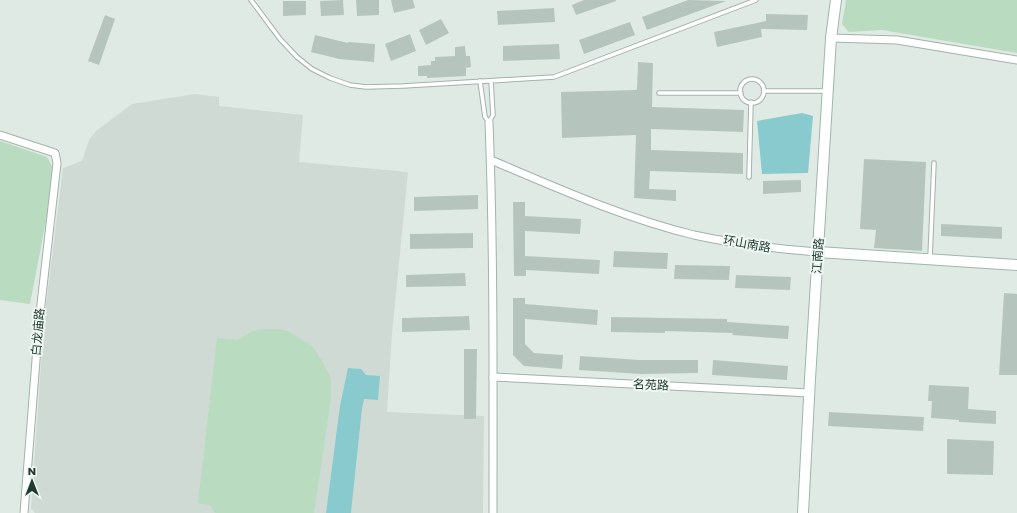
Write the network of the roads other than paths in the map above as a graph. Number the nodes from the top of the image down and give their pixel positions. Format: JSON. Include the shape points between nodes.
{"nodes":[{"id":1,"x":251,"y":0,"type":"edge"},
{"id":2,"x":756,"y":0,"type":"edge"},
{"id":3,"x":836,"y":0,"type":"edge"},
{"id":4,"x":831,"y":38,"type":"junction"},
{"id":5,"x":1017,"y":60,"type":"edge"},
{"id":6,"x":491,"y":80,"type":"junction"},
{"id":7,"x":480,"y":81,"type":"junction"},
{"id":8,"x":764,"y":91,"type":"junction"},
{"id":9,"x":829,"y":91,"type":"junction"},
{"id":10,"x":660,"y":93,"type":"dead end"},
{"id":11,"x":740,"y":93,"type":"junction"},
{"id":12,"x":751,"y":102,"type":"junction"},
{"id":13,"x":490,"y":122,"type":"junction"},
{"id":14,"x":0,"y":135,"type":"edge"},
{"id":15,"x":491,"y":160,"type":"junction"},
{"id":16,"x":934,"y":163,"type":"dead end"},
{"id":17,"x":749,"y":177,"type":"dead end"},
{"id":18,"x":818,"y":252,"type":"junction"},
{"id":19,"x":930,"y":260,"type":"junction"},
{"id":20,"x":1017,"y":266,"type":"edge"},
{"id":21,"x":493,"y":377,"type":"junction"},
{"id":22,"x":809,"y":393,"type":"junction"},
{"id":23,"x":24,"y":513,"type":"edge"},
{"id":24,"x":493,"y":513,"type":"edge"},
{"id":25,"x":803,"y":513,"type":"edge"}],
"edges":[{"from":1,"to":7,"type":"lane","via":[[297,57],[312,69],[330,78],[366,87]]},
{"from":2,"to":6,"type":"lane","via":[[554,76]]},
{"from":3,"to":4,"type":"main road","name":"江南路"},
{"from":4,"to":5,"type":"street","via":[[897,40]]},
{"from":4,"to":9,"type":"main road","name":"江南路"},
{"from":6,"to":7,"type":"lane"},
{"from":6,"to":13,"type":"lane","via":[[493,115]]},
{"from":7,"to":13,"type":"lane","via":[[485,117]]},
{"from":8,"to":9,"type":"lane"},
{"from":8,"to":11,"type":"lane","via":[[758,80],[749,79],[742,84]]},
{"from":8,"to":12,"type":"lane","via":[[759,101]]},
{"from":9,"to":18,"type":"main road","name":"江南路"},
{"from":10,"to":11,"type":"lane"},
{"from":11,"to":12,"type":"lane","via":[[744,99]]},
{"from":12,"to":17,"type":"lane"},
{"from":13,"to":15,"type":"street"},
{"from":14,"to":23,"type":"street","name":"白龙庙路","via":[[55,153],[57,163],[39,322]]},
{"from":15,"to":18,"type":"street","name":"环山南路","via":[[638,219],[695,235],[767,248]]},
{"from":15,"to":21,"type":"street"},
{"from":16,"to":19,"type":"lane"},
{"from":18,"to":19,"type":"main road","name":"环山南路"},
{"from":18,"to":22,"type":"main road","name":"江南路"},
{"from":19,"to":20,"type":"main road","name":"环山南路"},
{"from":21,"to":22,"type":"street","name":"名苑路"},
{"from":21,"to":24,"type":"street"},
{"from":22,"to":25,"type":"main road","name":"江南路"}]}
